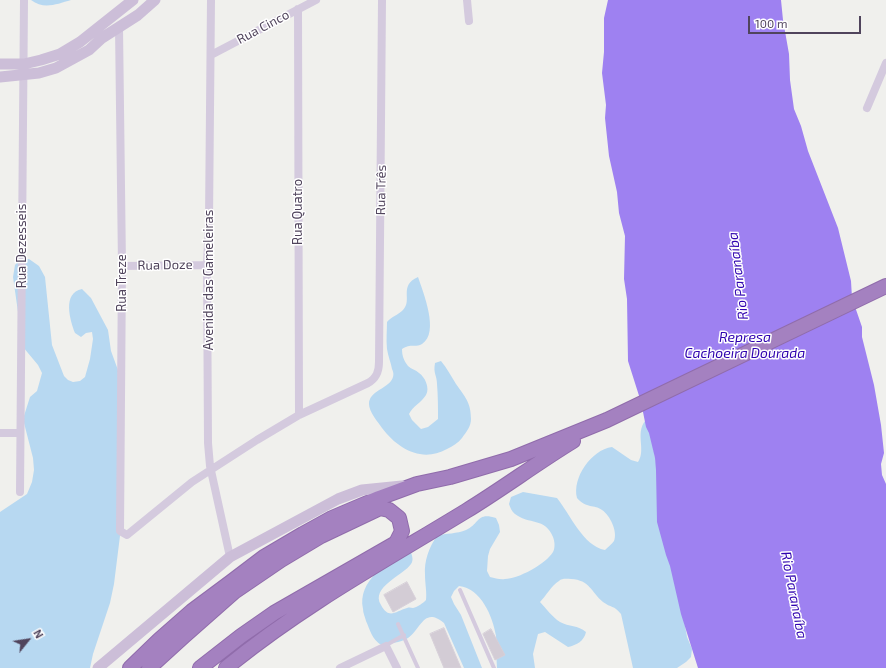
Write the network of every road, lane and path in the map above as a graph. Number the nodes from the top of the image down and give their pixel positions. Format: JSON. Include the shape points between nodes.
{"nodes":[{"id":1,"x":24,"y":0,"type":"edge"},
{"id":2,"x":133,"y":0,"type":"edge"},
{"id":3,"x":155,"y":0,"type":"edge"},
{"id":4,"x":211,"y":0,"type":"edge"},
{"id":5,"x":316,"y":0,"type":"edge"},
{"id":6,"x":382,"y":0,"type":"edge"},
{"id":7,"x":468,"y":0,"type":"edge"},
{"id":8,"x":298,"y":9,"type":"junction"},
{"id":9,"x":469,"y":21,"type":"dead end"},
{"id":10,"x":119,"y":26,"type":"junction"},
{"id":11,"x":211,"y":55,"type":"junction"},
{"id":12,"x":886,"y":63,"type":"edge"},
{"id":13,"x":0,"y":64,"type":"edge"},
{"id":14,"x":24,"y":64,"type":"junction"},
{"id":15,"x":23,"y":75,"type":"junction"},
{"id":16,"x":0,"y":77,"type":"edge"},
{"id":17,"x":883,"y":77,"type":"edge"},
{"id":18,"x":867,"y":108,"type":"dead end"},
{"id":19,"x":207,"y":265,"type":"junction"},
{"id":20,"x":122,"y":266,"type":"junction"},
{"id":21,"x":886,"y":286,"type":"edge"},
{"id":22,"x":299,"y":415,"type":"junction"},
{"id":23,"x":607,"y":420,"type":"junction"},
{"id":24,"x":0,"y":433,"type":"edge"},
{"id":25,"x":20,"y":433,"type":"junction"},
{"id":26,"x":211,"y":470,"type":"junction"},
{"id":27,"x":417,"y":484,"type":"junction"},
{"id":28,"x":20,"y":492,"type":"dead end"},
{"id":29,"x":230,"y":557,"type":"junction"},
{"id":30,"x":460,"y":590,"type":"dead end"},
{"id":31,"x":398,"y":624,"type":"dead end"},
{"id":32,"x":404,"y":635,"type":"junction"},
{"id":33,"x":386,"y":646,"type":"junction"},
{"id":34,"x":98,"y":668,"type":"edge"},
{"id":35,"x":130,"y":668,"type":"edge"},
{"id":36,"x":150,"y":668,"type":"edge"},
{"id":37,"x":200,"y":668,"type":"edge"},
{"id":38,"x":226,"y":668,"type":"edge"},
{"id":39,"x":340,"y":668,"type":"edge"},
{"id":40,"x":397,"y":668,"type":"edge"},
{"id":41,"x":418,"y":668,"type":"edge"},
{"id":42,"x":494,"y":668,"type":"edge"}],
"edges":[{"from":1,"to":14,"type":"street","name":"Rua Dezesseis"},
{"from":2,"to":14,"type":"street","via":[[78,44],[56,55]]},
{"from":3,"to":10,"type":"street","via":[[138,15]]},
{"from":4,"to":11,"type":"street","name":"Avenida das Gameleiras"},
{"from":5,"to":8,"type":"street","name":"Rua Cinco"},
{"from":6,"to":22,"type":"street","name":"Rua Três","via":[[379,368],[374,380]]},
{"from":7,"to":9,"type":"street"},
{"from":8,"to":11,"type":"street","name":"Rua Cinco"},
{"from":8,"to":22,"type":"street","name":"Rua Quatro"},
{"from":10,"to":15,"type":"street","via":[[88,50],[56,68]]},
{"from":10,"to":20,"type":"street","name":"Rua Treze"},
{"from":11,"to":19,"type":"street","name":"Avenida das Gameleiras"},
{"from":12,"to":17,"type":"street"},
{"from":13,"to":14,"type":"street"},
{"from":14,"to":15,"type":"street","name":"Rua Dezesseis"},
{"from":15,"to":16,"type":"street"},
{"from":15,"to":25,"type":"street","name":"Rua Dezesseis"},
{"from":17,"to":18,"type":"street"},
{"from":19,"to":20,"type":"street","name":"Rua Doze"},
{"from":19,"to":26,"type":"street","name":"Avenida das Gameleiras","via":[[208,443]]},
{"from":20,"to":26,"type":"street","name":"Rua Treze","via":[[120,531],[127,535],[192,482]]},
{"from":21,"to":23,"type":"highway"},
{"from":22,"to":26,"type":"street"},
{"from":23,"to":27,"type":"highway","via":[[511,458],[450,477]]},
{"from":23,"to":38,"type":"highway","via":[[468,510],[300,612]]},
{"from":24,"to":25,"type":"street"},
{"from":25,"to":28,"type":"street","name":"Rua Dezesseis"},
{"from":26,"to":29,"type":"street","name":"Avenida das Gameleiras"},
{"from":27,"to":29,"type":"street","via":[[362,490],[338,499]]},
{"from":27,"to":35,"type":"highway","via":[[332,518],[264,557],[192,611]]},
{"from":29,"to":34,"type":"street"},
{"from":30,"to":42,"type":"lane"},
{"from":31,"to":32,"type":"lane"},
{"from":32,"to":33,"type":"lane"},
{"from":32,"to":41,"type":"lane"},
{"from":33,"to":39,"type":"street"},
{"from":33,"to":40,"type":"street"},
{"from":36,"to":37,"type":"highway","via":[[234,592],[281,560],[321,536],[380,508],[389,510],[399,518],[402,531],[396,543],[274,613]]}]}
